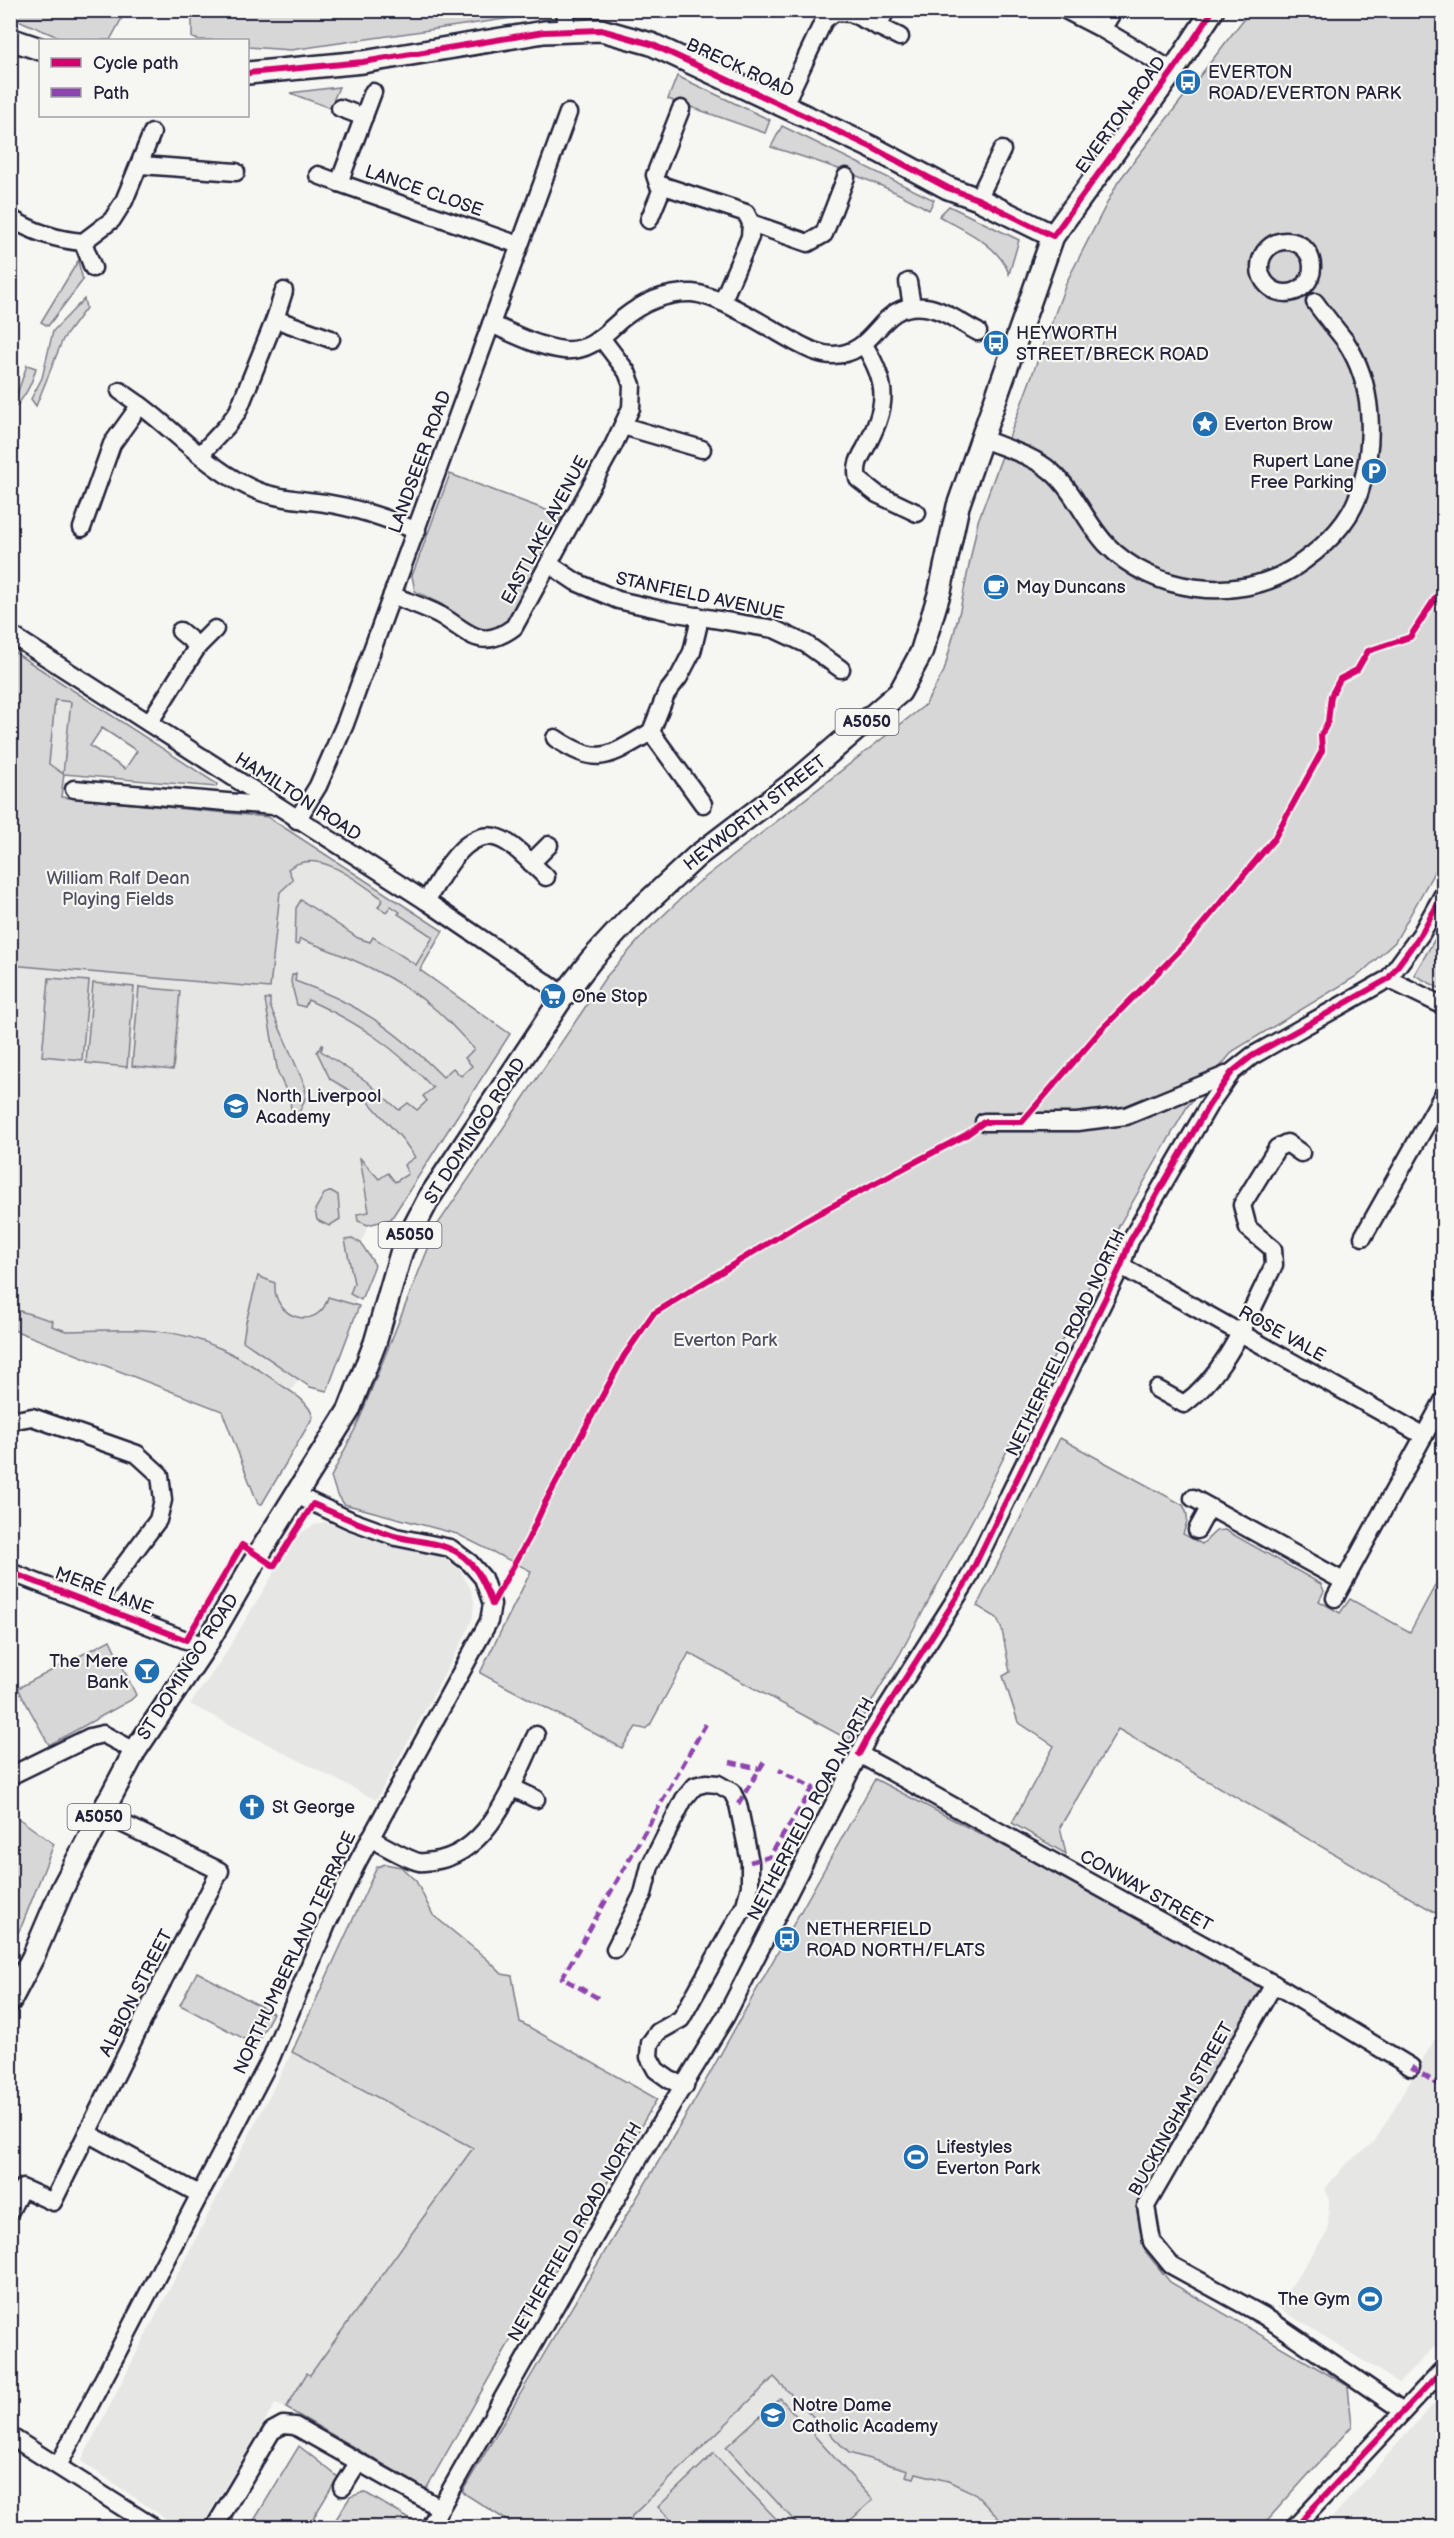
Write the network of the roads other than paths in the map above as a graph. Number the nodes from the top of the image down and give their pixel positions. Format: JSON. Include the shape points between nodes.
{"nodes":[{"id":1,"x":886,"y":10,"type":"edge"},
{"id":2,"x":1065,"y":10,"type":"edge"},
{"id":3,"x":1114,"y":10,"type":"edge"},
{"id":4,"x":1213,"y":10,"type":"edge"},
{"id":5,"x":566,"y":21,"type":"edge"},
{"id":6,"x":878,"y":27,"type":"junction"},
{"id":7,"x":1102,"y":28,"type":"junction"},
{"id":8,"x":900,"y":37,"type":"dead end"},
{"id":9,"x":10,"y":39,"type":"edge"},
{"id":10,"x":39,"y":50,"type":"edge"},
{"id":11,"x":1173,"y":71,"type":"junction"},
{"id":12,"x":249,"y":74,"type":"edge"},
{"id":13,"x":373,"y":92,"type":"dead end"},
{"id":14,"x":784,"y":105,"type":"junction"},
{"id":15,"x":340,"y":108,"type":"dead end"},
{"id":16,"x":681,"y":109,"type":"dead end"},
{"id":17,"x":568,"y":113,"type":"dead end"},
{"id":18,"x":364,"y":117,"type":"junction"},
{"id":19,"x":152,"y":133,"type":"dead end"},
{"id":20,"x":1002,"y":150,"type":"dead end"},
{"id":21,"x":141,"y":165,"type":"junction"},
{"id":22,"x":236,"y":172,"type":"dead end"},
{"id":23,"x":318,"y":175,"type":"dead end"},
{"id":24,"x":846,"y":177,"type":"dead end"},
{"id":25,"x":339,"y":183,"type":"junction"},
{"id":26,"x":663,"y":186,"type":"junction"},
{"id":27,"x":978,"y":200,"type":"junction"},
{"id":28,"x":10,"y":218,"type":"edge"},
{"id":29,"x":649,"y":220,"type":"dead end"},
{"id":30,"x":752,"y":223,"type":"junction"},
{"id":31,"x":1053,"y":236,"type":"junction"},
{"id":32,"x":84,"y":242,"type":"junction"},
{"id":33,"x":519,"y":245,"type":"junction"},
{"id":34,"x":93,"y":268,"type":"dead end"},
{"id":35,"x":908,"y":282,"type":"dead end"},
{"id":36,"x":1302,"y":286,"type":"dead end"},
{"id":37,"x":284,"y":291,"type":"dead end"},
{"id":38,"x":722,"y":302,"type":"junction"},
{"id":39,"x":912,"y":306,"type":"junction"},
{"id":40,"x":275,"y":319,"type":"junction"},
{"id":41,"x":491,"y":324,"type":"junction"},
{"id":42,"x":978,"y":332,"type":"dead end"},
{"id":43,"x":331,"y":339,"type":"dead end"},
{"id":44,"x":602,"y":339,"type":"junction"},
{"id":45,"x":864,"y":345,"type":"junction"},
{"id":46,"x":1014,"y":348,"type":"joint"},
{"id":47,"x":120,"y":391,"type":"dead end"},
{"id":48,"x":140,"y":405,"type":"junction"},
{"id":49,"x":623,"y":426,"type":"junction"},
{"id":50,"x":983,"y":439,"type":"junction"},
{"id":51,"x":702,"y":449,"type":"dead end"},
{"id":52,"x":200,"y":455,"type":"junction"},
{"id":53,"x":917,"y":513,"type":"dead end"},
{"id":54,"x":82,"y":528,"type":"dead end"},
{"id":55,"x":417,"y":531,"type":"junction"},
{"id":56,"x":549,"y":564,"type":"junction"},
{"id":57,"x":392,"y":595,"type":"junction"},
{"id":58,"x":698,"y":616,"type":"junction"},
{"id":59,"x":215,"y":629,"type":"dead end"},
{"id":60,"x":180,"y":631,"type":"dead end"},
{"id":61,"x":10,"y":634,"type":"edge"},
{"id":62,"x":198,"y":646,"type":"junction"},
{"id":63,"x":841,"y":669,"type":"dead end"},
{"id":64,"x":149,"y":723,"type":"junction"},
{"id":65,"x":651,"y":732,"type":"junction"},
{"id":66,"x":555,"y":738,"type":"dead end"},
{"id":67,"x":74,"y":789,"type":"dead end"},
{"id":68,"x":703,"y":804,"type":"dead end"},
{"id":69,"x":277,"y":807,"type":"junction"},
{"id":70,"x":297,"y":820,"type":"junction"},
{"id":71,"x":549,"y":845,"type":"dead end"},
{"id":72,"x":531,"y":863,"type":"junction"},
{"id":73,"x":546,"y":877,"type":"dead end"},
{"id":74,"x":1443,"y":893,"type":"edge"},
{"id":75,"x":426,"y":901,"type":"junction"},
{"id":76,"x":1388,"y":979,"type":"junction"},
{"id":77,"x":564,"y":994,"type":"junction"},
{"id":78,"x":1443,"y":1006,"type":"edge"},
{"id":79,"x":1232,"y":1072,"type":"junction"},
{"id":80,"x":1443,"y":1093,"type":"edge"},
{"id":81,"x":984,"y":1122,"type":"dead end"},
{"id":82,"x":1301,"y":1153,"type":"dead end"},
{"id":83,"x":1363,"y":1237,"type":"dead end"},
{"id":84,"x":1121,"y":1266,"type":"junction"},
{"id":85,"x":1239,"y":1332,"type":"junction"},
{"id":86,"x":1157,"y":1389,"type":"dead end"},
{"id":87,"x":1443,"y":1398,"type":"edge"},
{"id":88,"x":10,"y":1421,"type":"edge"},
{"id":89,"x":1424,"y":1436,"type":"junction"},
{"id":90,"x":296,"y":1495,"type":"junction"},
{"id":91,"x":1192,"y":1498,"type":"dead end"},
{"id":92,"x":1209,"y":1508,"type":"junction"},
{"id":93,"x":1197,"y":1530,"type":"dead end"},
{"id":94,"x":10,"y":1572,"type":"edge"},
{"id":95,"x":1343,"y":1581,"type":"junction"},
{"id":96,"x":1335,"y":1598,"type":"dead end"},
{"id":97,"x":96,"y":1604,"type":"junction"},
{"id":98,"x":206,"y":1645,"type":"junction"},
{"id":99,"x":536,"y":1735,"type":"dead end"},
{"id":100,"x":135,"y":1751,"type":"junction"},
{"id":101,"x":859,"y":1754,"type":"junction"},
{"id":102,"x":10,"y":1776,"type":"edge"},
{"id":103,"x":511,"y":1787,"type":"junction"},
{"id":104,"x":536,"y":1799,"type":"dead end"},
{"id":105,"x":101,"y":1813,"type":"junction"},
{"id":106,"x":370,"y":1838,"type":"junction"},
{"id":107,"x":615,"y":1949,"type":"dead end"},
{"id":108,"x":1274,"y":1984,"type":"junction"},
{"id":109,"x":10,"y":2001,"type":"edge"},
{"id":110,"x":1411,"y":2067,"type":"dead end"},
{"id":111,"x":685,"y":2086,"type":"junction"},
{"id":112,"x":87,"y":2133,"type":"junction"},
{"id":113,"x":199,"y":2194,"type":"junction"},
{"id":114,"x":10,"y":2211,"type":"edge"},
{"id":115,"x":1443,"y":2368,"type":"edge"},
{"id":116,"x":1403,"y":2411,"type":"junction"},
{"id":117,"x":10,"y":2436,"type":"edge"},
{"id":118,"x":358,"y":2463,"type":"junction"},
{"id":119,"x":58,"y":2466,"type":"junction"},
{"id":120,"x":343,"y":2487,"type":"dead end"},
{"id":121,"x":440,"y":2508,"type":"junction"},
{"id":122,"x":155,"y":2528,"type":"edge"},
{"id":123,"x":214,"y":2528,"type":"edge"},
{"id":124,"x":429,"y":2528,"type":"edge"},
{"id":125,"x":1294,"y":2528,"type":"edge"}],
"edges":[{"from":1,"to":6,"type":"street"},
{"from":2,"to":7,"type":"street"},
{"from":3,"to":7,"type":"street"},
{"from":4,"to":11,"type":"main road","name":"EVERTON ROAD"},
{"from":5,"to":12,"type":"main road","name":"BRECK ROAD","via":[[544,32],[363,62]]},
{"from":5,"to":14,"type":"main road","name":"BRECK ROAD","via":[[651,44]]},
{"from":6,"to":8,"type":"street"},
{"from":6,"to":14,"type":"street","via":[[851,13],[835,12],[824,20]]},
{"from":7,"to":11,"type":"street"},
{"from":9,"to":10,"type":"main road"},
{"from":11,"to":31,"type":"main road","name":"EVERTON ROAD"},
{"from":13,"to":18,"type":"street","name":"LANCE CLOSE"},
{"from":14,"to":27,"type":"main road","name":"BRECK ROAD"},
{"from":15,"to":18,"type":"street"},
{"from":16,"to":26,"type":"street","via":[[655,175]]},
{"from":17,"to":33,"type":"street","name":"LANDSEER ROAD"},
{"from":18,"to":25,"type":"street","name":"LANCE CLOSE"},
{"from":19,"to":21,"type":"street"},
{"from":20,"to":27,"type":"street"},
{"from":21,"to":22,"type":"street"},
{"from":21,"to":32,"type":"street","via":[[112,220]]},
{"from":23,"to":25,"type":"street"},
{"from":24,"to":30,"type":"street","via":[[824,234],[816,240],[808,243]]},
{"from":25,"to":33,"type":"street","name":"LANCE CLOSE"},
{"from":26,"to":29,"type":"street"},
{"from":26,"to":30,"type":"street","via":[[746,213]]},
{"from":27,"to":31,"type":"main road","name":"BRECK ROAD"},
{"from":28,"to":32,"type":"street","via":[[44,234]]},
{"from":30,"to":38,"type":"street","via":[[750,237]]},
{"from":31,"to":46,"type":"main road","name":"EVERTON ROAD","number":"A5050"},
{"from":32,"to":34,"type":"street"},
{"from":33,"to":41,"type":"street","name":"LANDSEER ROAD"},
{"from":35,"to":39,"type":"street"},
{"from":36,"to":50,"type":"street","via":[[1347,344],[1365,392],[1371,437],[1361,490],[1346,518],[1311,556],[1289,571],[1244,586],[1202,588],[1159,579],[1106,544],[1055,474],[1037,460]]},
{"from":37,"to":40,"type":"street"},
{"from":38,"to":44,"type":"street","via":[[705,295],[666,295],[636,309]]},
{"from":38,"to":45,"type":"street","via":[[817,353],[842,354]]},
{"from":39,"to":42,"type":"street","via":[[927,307]]},
{"from":39,"to":45,"type":"street","via":[[890,315]]},
{"from":40,"to":43,"type":"street"},
{"from":40,"to":52,"type":"street","via":[[238,411]]},
{"from":41,"to":44,"type":"street","via":[[564,350],[590,346]]},
{"from":41,"to":55,"type":"street","name":"LANDSEER ROAD"},
{"from":44,"to":49,"type":"street","name":"EASTLAKE AVENUE","via":[[618,358],[632,385],[631,408]]},
{"from":45,"to":53,"type":"street","via":[[881,377],[883,404],[857,463],[858,479],[877,494]]},
{"from":46,"to":50,"type":"main road","name":"HEYWORTH STREET","number":"A5050"},
{"from":47,"to":48,"type":"street"},
{"from":48,"to":52,"type":"street"},
{"from":48,"to":54,"type":"street","via":[[112,444]]},
{"from":49,"to":51,"type":"street"},
{"from":49,"to":56,"type":"street","name":"EASTLAKE AVENUE"},
{"from":50,"to":77,"type":"main road","name":"HEYWORTH STREET","number":"A5050","via":[[958,506],[940,591],[921,653],[900,692],[801,777],[697,856],[628,920]]},
{"from":52,"to":55,"type":"street","via":[[238,483],[261,492],[374,514]]},
{"from":55,"to":57,"type":"street","name":"LANDSEER ROAD"},
{"from":56,"to":57,"type":"street","name":"EASTLAKE AVENUE","via":[[514,627],[492,640],[473,637],[438,614]]},
{"from":56,"to":58,"type":"street","name":"STANFIELD AVENUE","via":[[576,582],[618,600]]},
{"from":57,"to":70,"type":"street","name":"LANDSEER ROAD","via":[[331,760]]},
{"from":58,"to":63,"type":"street","name":"STANFIELD AVENUE","via":[[774,629],[806,644]]},
{"from":58,"to":65,"type":"street","via":[[692,652],[666,694]]},
{"from":59,"to":62,"type":"street"},
{"from":60,"to":62,"type":"street"},
{"from":61,"to":64,"type":"street","name":"HAMILTON ROAD"},
{"from":62,"to":64,"type":"street"},
{"from":64,"to":69,"type":"street","name":"HAMILTON ROAD"},
{"from":65,"to":66,"type":"street","via":[[600,757],[580,753]]},
{"from":65,"to":68,"type":"street"},
{"from":67,"to":69,"type":"street"},
{"from":69,"to":70,"type":"street","name":"HAMILTON ROAD"},
{"from":70,"to":75,"type":"street","name":"HAMILTON ROAD"},
{"from":71,"to":72,"type":"street"},
{"from":72,"to":73,"type":"street"},
{"from":72,"to":75,"type":"street","via":[[500,838],[478,837],[467,842]]},
{"from":74,"to":76,"type":"street","via":[[1421,933]]},
{"from":75,"to":77,"type":"street","name":"HAMILTON ROAD"},
{"from":76,"to":78,"type":"street"},
{"from":76,"to":79,"type":"street","name":"NETHERFIELD ROAD NORTH","via":[[1252,1056]]},
{"from":77,"to":90,"type":"main road","name":"ST DOMINGO ROAD","number":"A5050","via":[[429,1198],[402,1250],[375,1343],[349,1410]]},
{"from":79,"to":81,"type":"street","via":[[1126,1116],[1077,1122]]},
{"from":79,"to":84,"type":"street","name":"NETHERFIELD ROAD NORTH","via":[[1130,1241]]},
{"from":80,"to":83,"type":"street"},
{"from":82,"to":85,"type":"street","via":[[1287,1143],[1277,1148],[1242,1205],[1248,1228],[1273,1249],[1274,1265]]},
{"from":84,"to":85,"type":"street","name":"ROSE VALE"},
{"from":84,"to":101,"type":"street","name":"NETHERFIELD ROAD NORTH","via":[[967,1581]]},
{"from":85,"to":86,"type":"street","via":[[1218,1370],[1201,1392],[1184,1404]]},
{"from":85,"to":89,"type":"street","name":"ROSE VALE"},
{"from":87,"to":89,"type":"street"},
{"from":88,"to":97,"type":"street","via":[[32,1417],[137,1454],[160,1475],[164,1500],[158,1520]]},
{"from":89,"to":95,"type":"street"},
{"from":90,"to":98,"type":"main road","name":"ST DOMINGO ROAD","number":"A5050"},
{"from":90,"to":106,"type":"street","name":"NORTHUMBERLAND TERRACE","via":[[396,1537],[450,1548],[483,1578],[492,1604],[489,1621],[472,1654]]},
{"from":91,"to":92,"type":"street"},
{"from":92,"to":93,"type":"street"},
{"from":92,"to":95,"type":"street"},
{"from":94,"to":97,"type":"street","name":"MERE LANE"},
{"from":95,"to":96,"type":"street"},
{"from":97,"to":98,"type":"street","name":"MERE LANE"},
{"from":98,"to":100,"type":"main road","name":"ST DOMINGO ROAD","number":"A5050"},
{"from":99,"to":103,"type":"street"},
{"from":100,"to":102,"type":"street","via":[[103,1734]]},
{"from":100,"to":105,"type":"main road","name":"ST DOMINGO ROAD","number":"A5050"},
{"from":101,"to":108,"type":"street","name":"CONWAY STREET"},
{"from":101,"to":111,"type":"street","name":"NETHERFIELD ROAD NORTH","via":[[726,2016]]},
{"from":103,"to":104,"type":"street"},
{"from":103,"to":106,"type":"street","via":[[487,1828],[469,1846],[446,1859],[419,1863]]},
{"from":105,"to":109,"type":"main road","name":"ST DOMINGO ROAD","number":"A5050"},
{"from":105,"to":112,"type":"street","name":"ALBION STREET","via":[[220,1872]]},
{"from":106,"to":113,"type":"street","name":"NORTHUMBERLAND TERRACE","via":[[327,1924],[271,2058]]},
{"from":107,"to":111,"type":"street","via":[[684,1799],[695,1786],[706,1783],[732,1792],[749,1851],[750,1886],[745,1905],[681,2019],[658,2032],[650,2043],[649,2057],[656,2070]]},
{"from":108,"to":110,"type":"street","name":"CONWAY STREET"},
{"from":108,"to":116,"type":"street","name":"BUCKINGHAM STREET","via":[[1146,2206],[1152,2242],[1171,2265],[1264,2316]]},
{"from":111,"to":121,"type":"street","name":"NETHERFIELD ROAD NORTH","via":[[641,2155]]},
{"from":112,"to":113,"type":"street"},
{"from":112,"to":114,"type":"street","name":"ALBION STREET","via":[[52,2202],[22,2188]]},
{"from":113,"to":119,"type":"street","name":"NORTHUMBERLAND TERRACE"},
{"from":115,"to":116,"type":"street"},
{"from":116,"to":125,"type":"street"},
{"from":117,"to":119,"type":"street"},
{"from":118,"to":120,"type":"street"},
{"from":118,"to":121,"type":"street"},
{"from":118,"to":123,"type":"street","via":[[295,2426],[283,2425],[272,2431]]},
{"from":119,"to":122,"type":"street"},
{"from":121,"to":124,"type":"street","name":"NETHERFIELD ROAD NORTH"}]}
